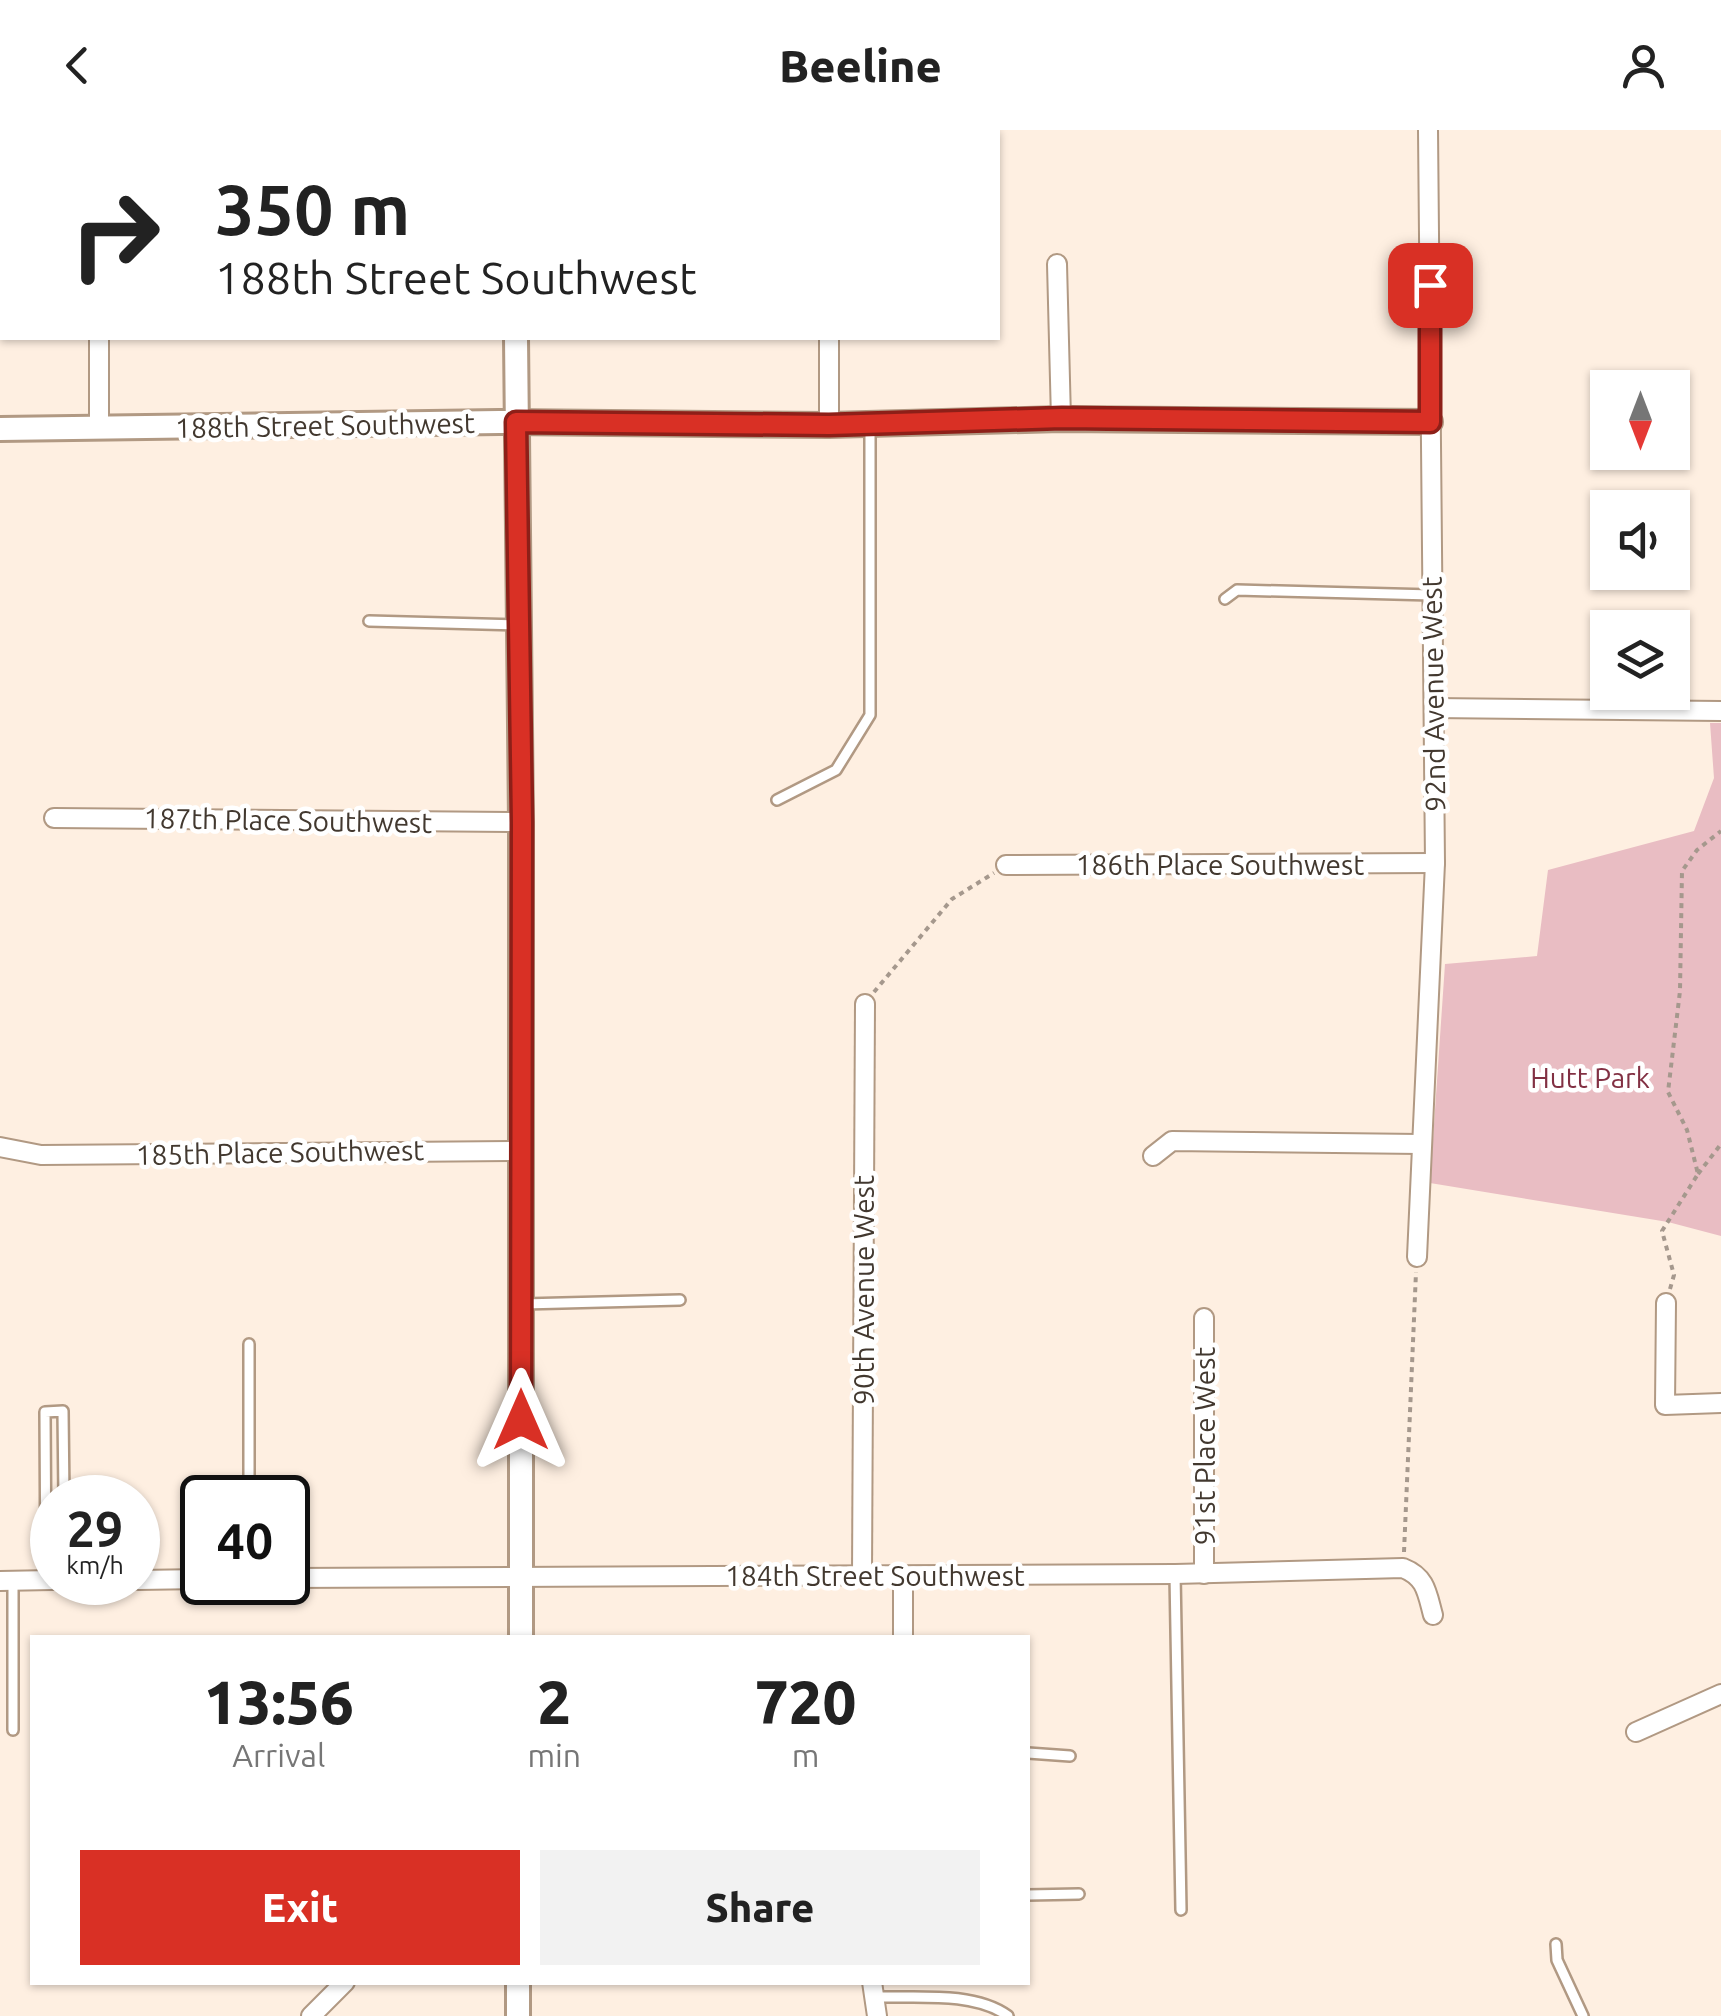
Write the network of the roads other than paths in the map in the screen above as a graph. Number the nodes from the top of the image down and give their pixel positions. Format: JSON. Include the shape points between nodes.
{"nodes":[{"id":1,"x":1428,"y":130,"type":"edge"},
{"id":2,"x":1057,"y":264,"type":"dead end"},
{"id":3,"x":99,"y":340,"type":"edge"},
{"id":4,"x":516,"y":340,"type":"edge"},
{"id":5,"x":829,"y":340,"type":"edge"},
{"id":6,"x":1062,"y":418,"type":"junction"},
{"id":7,"x":516,"y":422,"type":"junction"},
{"id":8,"x":1430,"y":422,"type":"junction"},
{"id":9,"x":870,"y":424,"type":"junction"},
{"id":10,"x":829,"y":425,"type":"junction"},
{"id":11,"x":0,"y":429,"type":"edge"},
{"id":12,"x":99,"y":429,"type":"junction"},
{"id":13,"x":1432,"y":595,"type":"junction"},
{"id":14,"x":1226,"y":599,"type":"dead end"},
{"id":15,"x":369,"y":621,"type":"dead end"},
{"id":16,"x":519,"y":625,"type":"junction"},
{"id":17,"x":1434,"y":708,"type":"junction"},
{"id":18,"x":1721,"y":711,"type":"edge"},
{"id":19,"x":777,"y":800,"type":"dead end"},
{"id":20,"x":54,"y":818,"type":"dead end"},
{"id":21,"x":522,"y":822,"type":"junction"},
{"id":22,"x":1435,"y":863,"type":"junction"},
{"id":23,"x":1006,"y":866,"type":"road end"},
{"id":24,"x":865,"y":1004,"type":"road end"},
{"id":25,"x":1420,"y":1144,"type":"junction"},
{"id":26,"x":0,"y":1147,"type":"edge"},
{"id":27,"x":520,"y":1151,"type":"junction"},
{"id":28,"x":1153,"y":1156,"type":"dead end"},
{"id":29,"x":1417,"y":1257,"type":"road end"},
{"id":30,"x":680,"y":1300,"type":"dead end"},
{"id":31,"x":1666,"y":1303,"type":"road end"},
{"id":32,"x":520,"y":1304,"type":"junction"},
{"id":33,"x":1204,"y":1318,"type":"dead end"},
{"id":34,"x":249,"y":1344,"type":"dead end"},
{"id":35,"x":1721,"y":1402,"type":"edge"},
{"id":36,"x":46,"y":1475,"type":"edge"},
{"id":37,"x":64,"y":1475,"type":"edge"},
{"id":38,"x":249,"y":1475,"type":"edge"},
{"id":39,"x":1176,"y":1574,"type":"junction"},
{"id":40,"x":1204,"y":1574,"type":"junction"},
{"id":41,"x":522,"y":1576,"type":"junction"},
{"id":42,"x":862,"y":1576,"type":"junction"},
{"id":43,"x":904,"y":1576,"type":"junction"},
{"id":44,"x":310,"y":1578,"type":"edge"},
{"id":45,"x":6,"y":1581,"type":"edge"},
{"id":46,"x":1433,"y":1615,"type":"dead end"},
{"id":47,"x":522,"y":1635,"type":"edge"},
{"id":48,"x":903,"y":1635,"type":"edge"},
{"id":49,"x":1721,"y":1694,"type":"edge"},
{"id":50,"x":13,"y":1730,"type":"dead end"},
{"id":51,"x":1636,"y":1732,"type":"dead end"},
{"id":52,"x":1030,"y":1753,"type":"edge"},
{"id":53,"x":1070,"y":1756,"type":"dead end"},
{"id":54,"x":1079,"y":1894,"type":"dead end"},
{"id":55,"x":1030,"y":1895,"type":"edge"},
{"id":56,"x":1181,"y":1910,"type":"dead end"},
{"id":57,"x":1556,"y":1944,"type":"dead end"},
{"id":58,"x":342,"y":1985,"type":"edge"},
{"id":59,"x":518,"y":1985,"type":"edge"},
{"id":60,"x":874,"y":1999,"type":"edge"},
{"id":61,"x":310,"y":2016,"type":"edge"},
{"id":62,"x":518,"y":2016,"type":"edge"},
{"id":63,"x":1008,"y":2016,"type":"edge"},
{"id":64,"x":1583,"y":2016,"type":"edge"}],
"edges":[{"from":1,"to":8,"type":"street","name":"92nd Avenue West"},
{"from":2,"to":6,"type":"street"},
{"from":3,"to":12,"type":"street"},
{"from":4,"to":7,"type":"street"},
{"from":5,"to":10,"type":"street"},
{"from":6,"to":8,"type":"street","name":"188th Street Southwest"},
{"from":6,"to":9,"type":"street","name":"188th Street Southwest"},
{"from":7,"to":10,"type":"street","name":"188th Street Southwest"},
{"from":7,"to":12,"type":"street","name":"188th Street Southwest"},
{"from":7,"to":16,"type":"street"},
{"from":8,"to":13,"type":"street","name":"92nd Avenue West"},
{"from":9,"to":10,"type":"street","name":"188th Street Southwest"},
{"from":9,"to":19,"type":"lane","via":[[870,715],[836,770]]},
{"from":11,"to":12,"type":"street","name":"188th Street Southwest"},
{"from":13,"to":14,"type":"lane","via":[[1238,590]]},
{"from":13,"to":17,"type":"street","name":"92nd Avenue West"},
{"from":15,"to":16,"type":"lane"},
{"from":16,"to":21,"type":"street"},
{"from":17,"to":18,"type":"street"},
{"from":17,"to":22,"type":"street","name":"92nd Avenue West"},
{"from":20,"to":21,"type":"street","name":"187th Place Southwest"},
{"from":21,"to":27,"type":"street"},
{"from":22,"to":23,"type":"street","name":"186th Place Southwest"},
{"from":22,"to":25,"type":"street","name":"92nd Avenue West"},
{"from":24,"to":42,"type":"street","name":"90th Avenue West"},
{"from":25,"to":28,"type":"street","via":[[1172,1142]]},
{"from":25,"to":29,"type":"street","name":"92nd Avenue West"},
{"from":26,"to":27,"type":"street","name":"185th Place Southwest","via":[[41,1155]]},
{"from":27,"to":32,"type":"street"},
{"from":30,"to":32,"type":"lane"},
{"from":31,"to":35,"type":"street","via":[[1665,1405]]},
{"from":32,"to":41,"type":"street"},
{"from":33,"to":40,"type":"street","name":"91st Place West"},
{"from":34,"to":38,"type":"lane"},
{"from":36,"to":37,"type":"lane","via":[[45,1412],[63,1410]]},
{"from":39,"to":40,"type":"street","name":"184th Street Southwest"},
{"from":39,"to":43,"type":"street","name":"184th Street Southwest"},
{"from":39,"to":56,"type":"lane"},
{"from":40,"to":46,"type":"street","name":"184th Street Southwest","via":[[1404,1568],[1424,1582]]},
{"from":41,"to":42,"type":"street","name":"184th Street Southwest"},
{"from":41,"to":44,"type":"street","name":"184th Street Southwest"},
{"from":41,"to":47,"type":"street"},
{"from":42,"to":43,"type":"street","name":"184th Street Southwest"},
{"from":43,"to":48,"type":"street"},
{"from":45,"to":50,"type":"lane"},
{"from":49,"to":51,"type":"street"},
{"from":52,"to":53,"type":"lane"},
{"from":54,"to":55,"type":"lane"},
{"from":57,"to":64,"type":"lane"},
{"from":58,"to":61,"type":"street"},
{"from":59,"to":62,"type":"street"},
{"from":60,"to":63,"type":"lane","via":[[947,1999],[994,2006]]}]}
